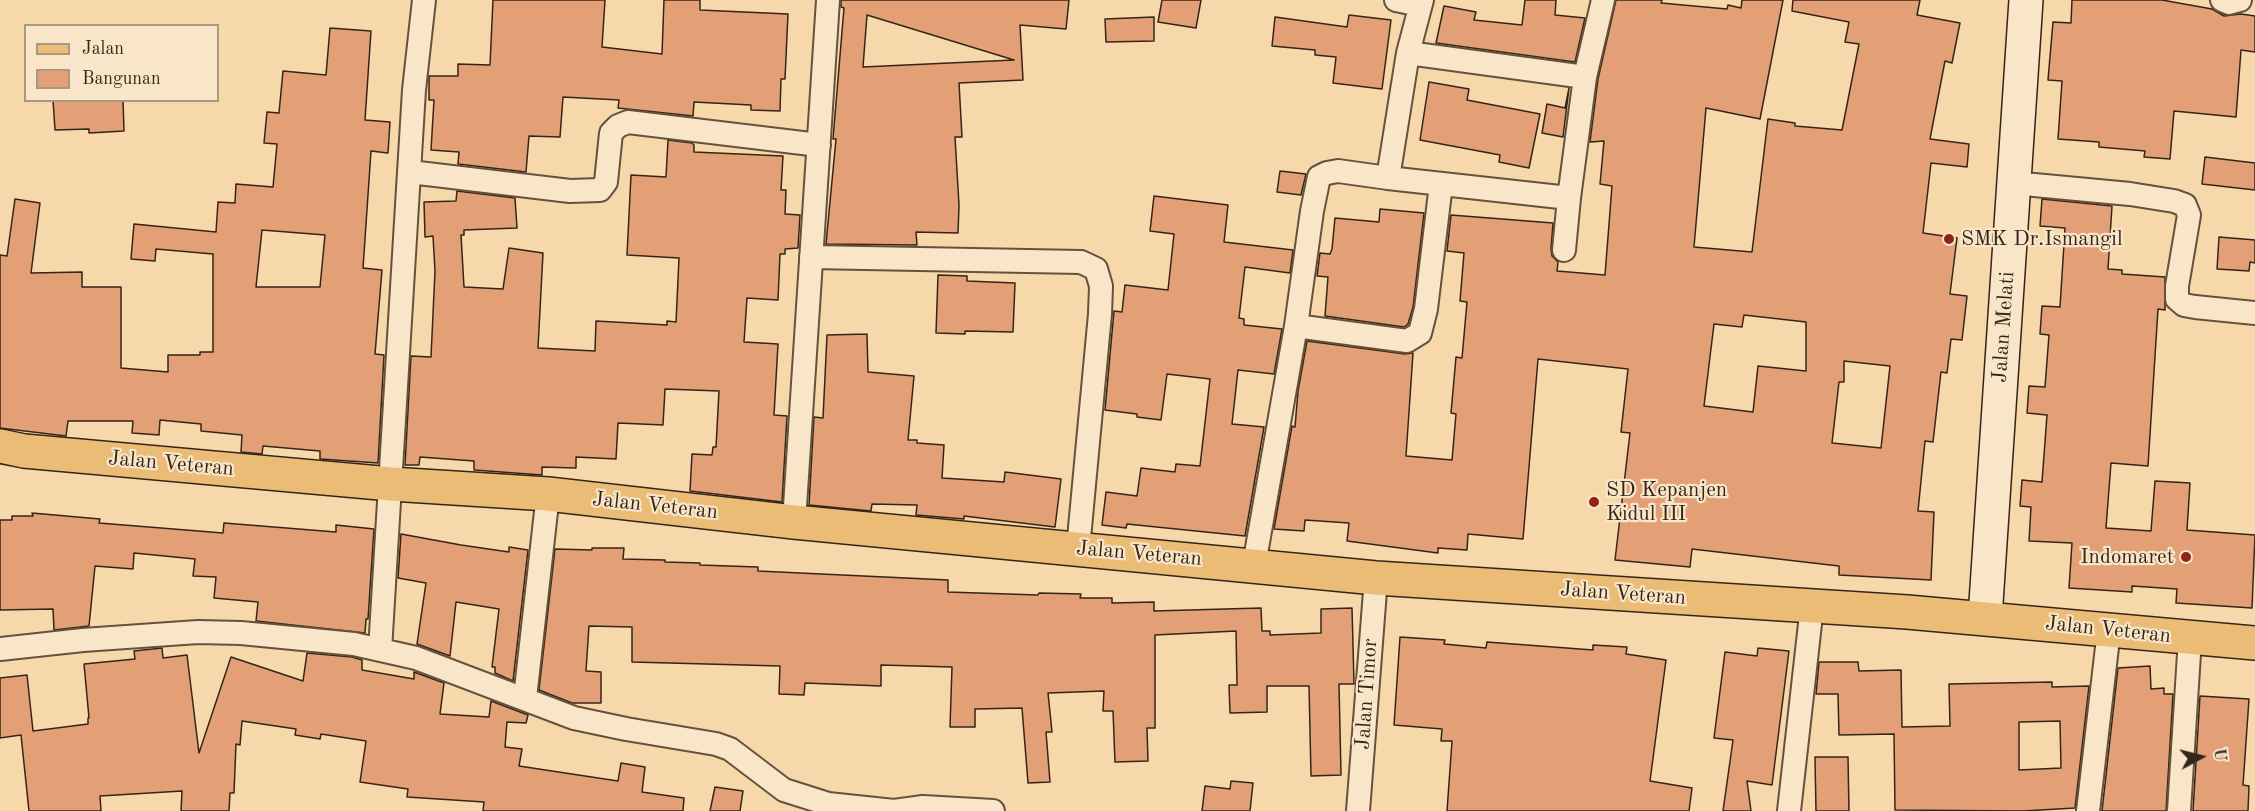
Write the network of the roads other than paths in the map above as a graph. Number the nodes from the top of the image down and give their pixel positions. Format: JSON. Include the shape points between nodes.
{"nodes":[{"id":1,"x":424,"y":0,"type":"edge"},
{"id":2,"x":828,"y":0,"type":"edge"},
{"id":3,"x":1396,"y":0,"type":"edge"},
{"id":4,"x":1603,"y":0,"type":"edge"},
{"id":5,"x":2026,"y":0,"type":"edge"},
{"id":6,"x":2222,"y":0,"type":"edge"},
{"id":7,"x":2240,"y":0,"type":"edge"},
{"id":8,"x":1421,"y":3,"type":"edge"},
{"id":9,"x":1408,"y":52,"type":"junction"},
{"id":10,"x":1585,"y":77,"type":"junction"},
{"id":11,"x":819,"y":146,"type":"junction"},
{"id":12,"x":410,"y":172,"type":"junction"},
{"id":13,"x":1388,"y":178,"type":"junction"},
{"id":14,"x":2013,"y":183,"type":"junction"},
{"id":15,"x":1442,"y":184,"type":"junction"},
{"id":16,"x":1569,"y":198,"type":"junction"},
{"id":17,"x":1564,"y":250,"type":"dead end"},
{"id":18,"x":811,"y":256,"type":"junction"},
{"id":19,"x":2255,"y":313,"type":"edge"},
{"id":20,"x":1296,"y":326,"type":"junction"},
{"id":21,"x":8,"y":450,"type":"edge"},
{"id":22,"x":392,"y":484,"type":"junction"},
{"id":23,"x":548,"y":494,"type":"junction"},
{"id":24,"x":794,"y":522,"type":"junction"},
{"id":25,"x":1078,"y":549,"type":"junction"},
{"id":26,"x":1254,"y":565,"type":"junction"},
{"id":27,"x":1376,"y":578,"type":"junction"},
{"id":28,"x":1812,"y":606,"type":"junction"},
{"id":29,"x":1984,"y":618,"type":"junction"},
{"id":30,"x":2109,"y":630,"type":"junction"},
{"id":31,"x":2190,"y":638,"type":"junction"},
{"id":32,"x":2255,"y":644,"type":"edge"},
{"id":33,"x":0,"y":649,"type":"edge"},
{"id":34,"x":380,"y":650,"type":"junction"},
{"id":35,"x":526,"y":688,"type":"junction"},
{"id":36,"x":993,"y":811,"type":"edge"},
{"id":37,"x":1358,"y":811,"type":"edge"},
{"id":38,"x":1789,"y":811,"type":"edge"},
{"id":39,"x":2088,"y":811,"type":"edge"},
{"id":40,"x":2179,"y":811,"type":"edge"}],
"edges":[{"from":1,"to":12,"type":"street"},
{"from":2,"to":11,"type":"street"},
{"from":3,"to":8,"type":"street"},
{"from":4,"to":10,"type":"street"},
{"from":5,"to":14,"type":"main road","name":"Jalan Melati"},
{"from":6,"to":7,"type":"street"},
{"from":8,"to":9,"type":"street"},
{"from":9,"to":10,"type":"street"},
{"from":9,"to":13,"type":"street"},
{"from":10,"to":16,"type":"street"},
{"from":11,"to":12,"type":"street","via":[[628,122],[611,133],[606,182],[600,190],[570,192]]},
{"from":11,"to":18,"type":"street"},
{"from":12,"to":22,"type":"street"},
{"from":13,"to":15,"type":"street"},
{"from":13,"to":20,"type":"street","via":[[1338,171],[1319,177]]},
{"from":14,"to":19,"type":"street","via":[[2130,194],[2185,205],[2189,215],[2177,299],[2195,307]]},
{"from":14,"to":29,"type":"main road","name":"Jalan Melati"},
{"from":15,"to":16,"type":"street"},
{"from":15,"to":20,"type":"street","via":[[1420,333],[1407,341]]},
{"from":16,"to":17,"type":"street"},
{"from":18,"to":24,"type":"street"},
{"from":18,"to":25,"type":"street","via":[[1081,262],[1096,269],[1101,295]]},
{"from":20,"to":26,"type":"street"},
{"from":21,"to":22,"type":"main road","name":"Jalan Veteran"},
{"from":22,"to":23,"type":"main road","name":"Jalan Veteran"},
{"from":22,"to":34,"type":"street"},
{"from":23,"to":24,"type":"main road","name":"Jalan Veteran"},
{"from":23,"to":35,"type":"street"},
{"from":24,"to":25,"type":"main road","name":"Jalan Veteran"},
{"from":25,"to":26,"type":"main road","name":"Jalan Veteran"},
{"from":26,"to":27,"type":"main road","name":"Jalan Veteran"},
{"from":27,"to":28,"type":"main road","name":"Jalan Veteran"},
{"from":27,"to":37,"type":"street","name":"Jalan Timor"},
{"from":28,"to":29,"type":"main road","name":"Jalan Veteran"},
{"from":28,"to":38,"type":"street"},
{"from":29,"to":30,"type":"main road","name":"Jalan Veteran"},
{"from":30,"to":31,"type":"main road","name":"Jalan Veteran"},
{"from":30,"to":39,"type":"street"},
{"from":31,"to":32,"type":"main road","name":"Jalan Veteran"},
{"from":31,"to":40,"type":"street"},
{"from":33,"to":34,"type":"street","via":[[198,632],[354,644]]},
{"from":34,"to":35,"type":"street"},
{"from":35,"to":36,"type":"street","via":[[574,718],[730,749],[784,790],[828,804],[894,810],[923,807]]}]}
